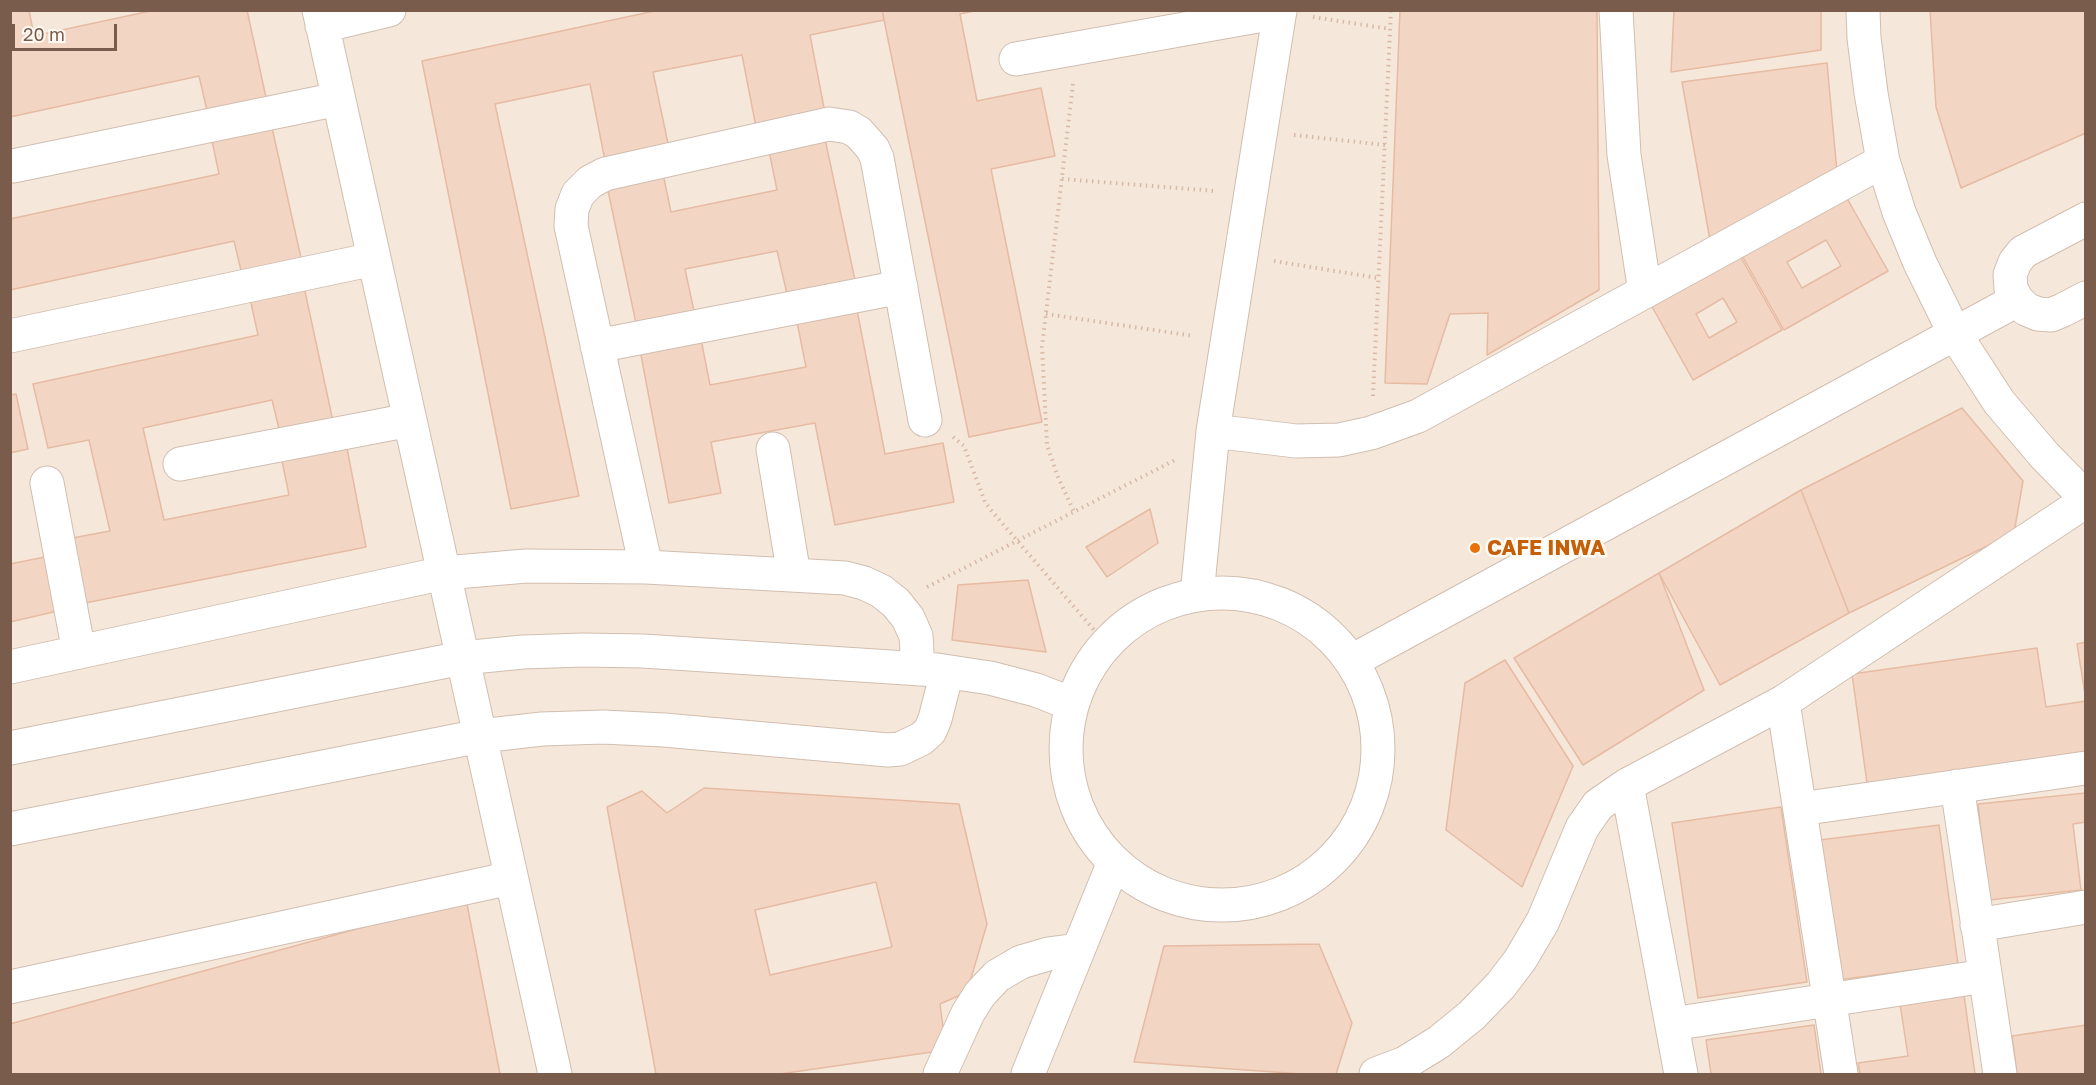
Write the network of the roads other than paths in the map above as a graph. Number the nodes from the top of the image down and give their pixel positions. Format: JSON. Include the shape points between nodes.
{"nodes":[{"id":1,"x":389,"y":10,"type":"edge"},
{"id":2,"x":1616,"y":10,"type":"edge"},
{"id":3,"x":1863,"y":10,"type":"edge"},
{"id":4,"x":1280,"y":11,"type":"edge"},
{"id":5,"x":321,"y":18,"type":"edge"},
{"id":6,"x":1016,"y":59,"type":"dead end"},
{"id":7,"x":339,"y":99,"type":"junction"},
{"id":8,"x":1883,"y":161,"type":"junction"},
{"id":9,"x":13,"y":166,"type":"dead end"},
{"id":10,"x":2085,"y":219,"type":"edge"},
{"id":11,"x":374,"y":259,"type":"junction"},
{"id":12,"x":901,"y":287,"type":"junction"},
{"id":13,"x":1645,"y":292,"type":"junction"},
{"id":14,"x":2085,"y":298,"type":"edge"},
{"id":15,"x":2017,"y":300,"type":"junction"},
{"id":16,"x":1955,"y":334,"type":"junction"},
{"id":17,"x":10,"y":336,"type":"edge"},
{"id":18,"x":597,"y":346,"type":"junction"},
{"id":19,"x":410,"y":420,"type":"junction"},
{"id":20,"x":925,"y":420,"type":"road end"},
{"id":21,"x":1213,"y":436,"type":"junction"},
{"id":22,"x":773,"y":449,"type":"dead end"},
{"id":23,"x":180,"y":464,"type":"dead end"},
{"id":24,"x":46,"y":483,"type":"dead end"},
{"id":25,"x":2085,"y":500,"type":"edge"},
{"id":26,"x":646,"y":567,"type":"junction"},
{"id":27,"x":444,"y":573,"type":"junction"},
{"id":28,"x":794,"y":575,"type":"junction"},
{"id":29,"x":1197,"y":595,"type":"junction"},
{"id":30,"x":79,"y":652,"type":"junction"},
{"id":31,"x":462,"y":658,"type":"junction"},
{"id":32,"x":1352,"y":661,"type":"junction"},
{"id":33,"x":10,"y":667,"type":"edge"},
{"id":34,"x":932,"y":670,"type":"junction"},
{"id":35,"x":1783,"y":702,"type":"junction"},
{"id":36,"x":1072,"y":704,"type":"junction"},
{"id":37,"x":480,"y":735,"type":"junction"},
{"id":38,"x":10,"y":748,"type":"edge"},
{"id":39,"x":2085,"y":768,"type":"edge"},
{"id":40,"x":1627,"y":785,"type":"junction"},
{"id":41,"x":1956,"y":786,"type":"junction"},
{"id":42,"x":1800,"y":809,"type":"junction"},
{"id":43,"x":10,"y":829,"type":"edge"},
{"id":44,"x":1114,"y":862,"type":"junction"},
{"id":45,"x":511,"y":878,"type":"junction"},
{"id":46,"x":2085,"y":907,"type":"edge"},
{"id":47,"x":1977,"y":925,"type":"junction"},
{"id":48,"x":1078,"y":950,"type":"junction"},
{"id":49,"x":1985,"y":976,"type":"junction"},
{"id":50,"x":10,"y":987,"type":"edge"},
{"id":51,"x":1830,"y":1000,"type":"junction"},
{"id":52,"x":1672,"y":1024,"type":"junction"},
{"id":53,"x":555,"y":1074,"type":"edge"},
{"id":54,"x":940,"y":1074,"type":"edge"},
{"id":55,"x":1031,"y":1074,"type":"edge"},
{"id":56,"x":1376,"y":1074,"type":"edge"},
{"id":57,"x":1681,"y":1074,"type":"edge"},
{"id":58,"x":1841,"y":1074,"type":"edge"},
{"id":59,"x":2000,"y":1074,"type":"edge"}],
"edges":[{"from":1,"to":5,"type":"street"},
{"from":2,"to":13,"type":"street","via":[[1624,155]]},
{"from":3,"to":8,"type":"street"},
{"from":4,"to":6,"type":"street"},
{"from":4,"to":21,"type":"street"},
{"from":5,"to":7,"type":"street"},
{"from":7,"to":9,"type":"street"},
{"from":7,"to":11,"type":"street"},
{"from":8,"to":13,"type":"street"},
{"from":8,"to":16,"type":"street","via":[[1920,263]]},
{"from":10,"to":15,"type":"street","via":[[2023,252],[2010,275]]},
{"from":11,"to":17,"type":"street"},
{"from":11,"to":19,"type":"street"},
{"from":12,"to":18,"type":"street"},
{"from":12,"to":18,"type":"street","via":[[873,148],[849,127],[829,124],[605,174],[590,182],[578,194],[571,226]]},
{"from":12,"to":20,"type":"street"},
{"from":13,"to":21,"type":"street","via":[[1418,416],[1371,432],[1339,440]]},
{"from":14,"to":15,"type":"street","via":[[2050,315],[2026,309]]},
{"from":15,"to":16,"type":"street"},
{"from":16,"to":25,"type":"street","via":[[1999,402]]},
{"from":16,"to":32,"type":"street"},
{"from":18,"to":26,"type":"street"},
{"from":19,"to":23,"type":"street"},
{"from":19,"to":27,"type":"street"},
{"from":21,"to":29,"type":"street"},
{"from":22,"to":28,"type":"street"},
{"from":24,"to":30,"type":"street"},
{"from":25,"to":35,"type":"street"},
{"from":26,"to":27,"type":"street","via":[[526,566]]},
{"from":26,"to":28,"type":"street"},
{"from":27,"to":30,"type":"street"},
{"from":27,"to":31,"type":"street"},
{"from":28,"to":34,"type":"street","via":[[845,578],[881,591],[908,618]]},
{"from":29,"to":32,"type":"street","via":[[1233,593],[1268,599],[1329,634]]},
{"from":29,"to":36,"type":"street","via":[[1164,604],[1133,620],[1106,644],[1085,672]]},
{"from":30,"to":33,"type":"street"},
{"from":31,"to":34,"type":"street","via":[[523,652],[619,651]]},
{"from":31,"to":37,"type":"street"},
{"from":31,"to":38,"type":"street"},
{"from":32,"to":44,"type":"street","via":[[1374,707],[1379,758],[1368,807],[1342,850],[1303,883],[1256,902],[1205,904],[1156,890]]},
{"from":34,"to":36,"type":"street","via":[[990,678]]},
{"from":34,"to":37,"type":"street","via":[[935,720],[921,739],[900,749],[603,727]]},
{"from":35,"to":40,"type":"street"},
{"from":35,"to":42,"type":"street"},
{"from":36,"to":44,"type":"street","via":[[1065,747],[1071,789],[1087,828]]},
{"from":37,"to":43,"type":"street"},
{"from":37,"to":45,"type":"street"},
{"from":39,"to":41,"type":"street"},
{"from":40,"to":52,"type":"street"},
{"from":40,"to":56,"type":"street","via":[[1598,805],[1582,828],[1543,921],[1501,986],[1439,1042],[1405,1063]]},
{"from":41,"to":42,"type":"street"},
{"from":41,"to":47,"type":"street"},
{"from":42,"to":51,"type":"street"},
{"from":44,"to":48,"type":"street"},
{"from":45,"to":50,"type":"street"},
{"from":45,"to":53,"type":"street"},
{"from":46,"to":47,"type":"street"},
{"from":47,"to":49,"type":"street"},
{"from":48,"to":54,"type":"street","via":[[1021,962],[997,976],[968,1013]]},
{"from":48,"to":55,"type":"street"},
{"from":49,"to":51,"type":"street"},
{"from":49,"to":59,"type":"street"},
{"from":51,"to":52,"type":"street"},
{"from":51,"to":58,"type":"street"},
{"from":52,"to":57,"type":"street"}]}
